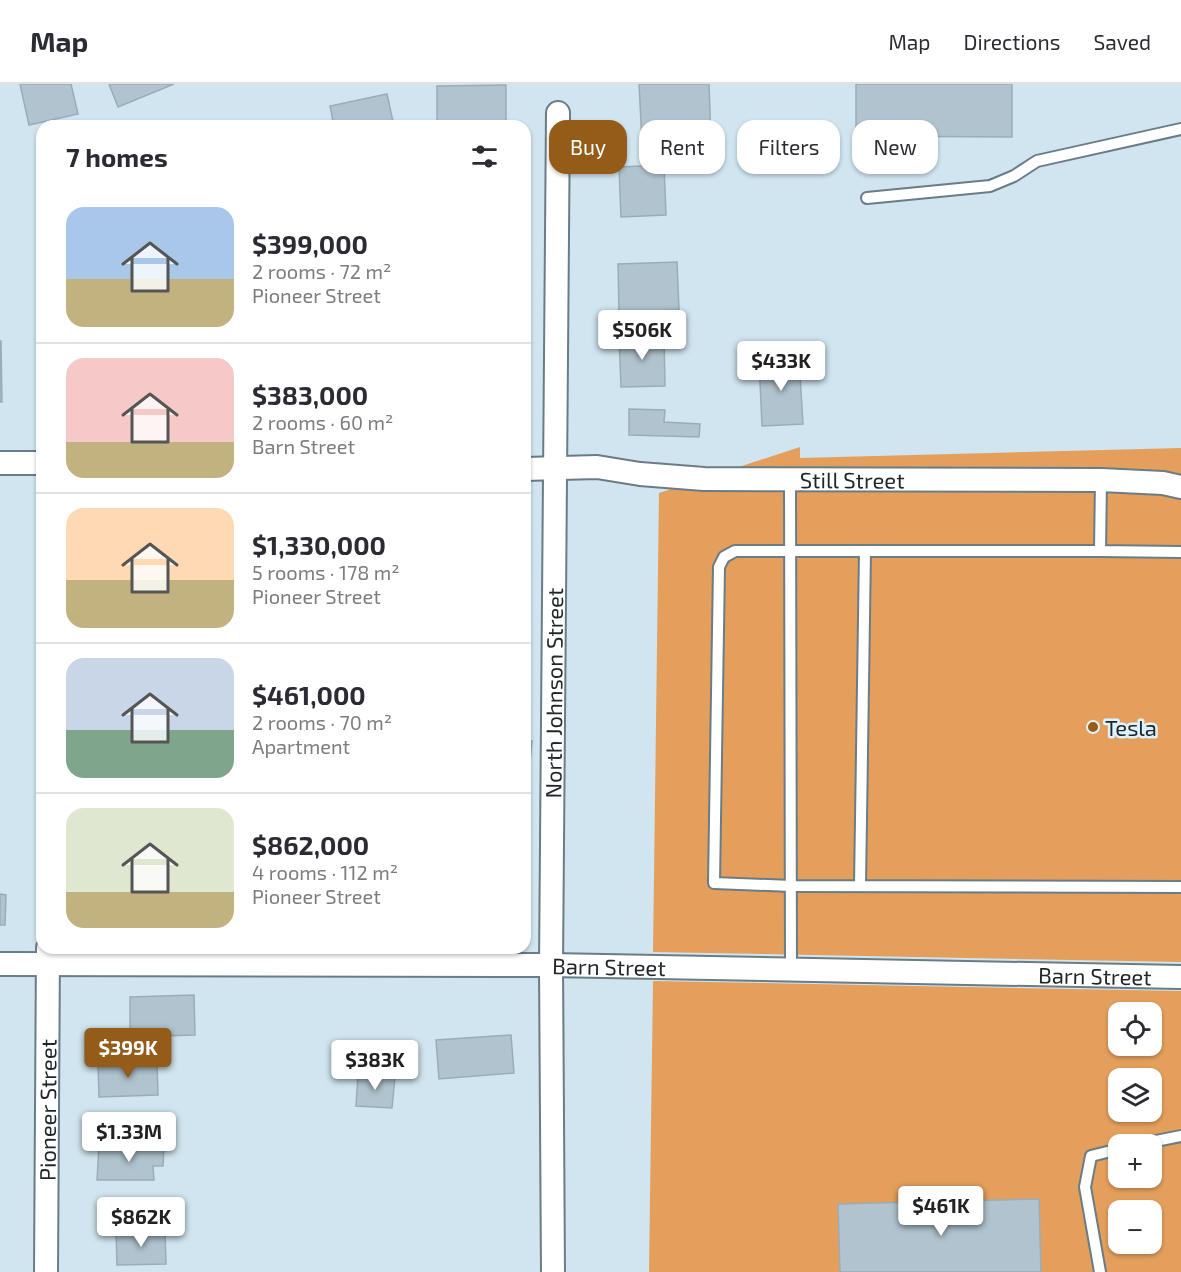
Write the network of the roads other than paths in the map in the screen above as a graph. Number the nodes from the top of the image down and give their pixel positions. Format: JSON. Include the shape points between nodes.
{"nodes":[{"id":1,"x":558,"y":113,"type":"dead end"},
{"id":2,"x":1181,"y":129,"type":"edge"},
{"id":3,"x":867,"y":198,"type":"dead end"},
{"id":4,"x":0,"y":463,"type":"edge"},
{"id":5,"x":36,"y":463,"type":"edge"},
{"id":6,"x":531,"y":469,"type":"edge"},
{"id":7,"x":556,"y":469,"type":"junction"},
{"id":8,"x":790,"y":478,"type":"junction"},
{"id":9,"x":1101,"y":480,"type":"junction"},
{"id":10,"x":1181,"y":487,"type":"edge"},
{"id":11,"x":790,"y":550,"type":"junction"},
{"id":12,"x":865,"y":551,"type":"junction"},
{"id":13,"x":1100,"y":551,"type":"junction"},
{"id":14,"x":1181,"y":552,"type":"edge"},
{"id":15,"x":792,"y":886,"type":"junction"},
{"id":16,"x":860,"y":886,"type":"junction"},
{"id":17,"x":1181,"y":886,"type":"edge"},
{"id":18,"x":48,"y":956,"type":"edge"},
{"id":19,"x":0,"y":964,"type":"edge"},
{"id":20,"x":551,"y":965,"type":"junction"},
{"id":21,"x":792,"y":969,"type":"junction"},
{"id":22,"x":1181,"y":976,"type":"edge"},
{"id":23,"x":1181,"y":1136,"type":"edge"},
{"id":24,"x":1162,"y":1140,"type":"edge"},
{"id":25,"x":1108,"y":1152,"type":"edge"},
{"id":26,"x":1098,"y":1270,"type":"edge"},
{"id":27,"x":46,"y":1272,"type":"edge"},
{"id":28,"x":554,"y":1272,"type":"edge"}],
"edges":[{"from":1,"to":7,"type":"street","name":"North Johnson Street"},
{"from":2,"to":3,"type":"lane","via":[[1037,161],[990,186]]},
{"from":4,"to":5,"type":"street"},
{"from":6,"to":7,"type":"street","name":"Still Street"},
{"from":7,"to":8,"type":"street","name":"Still Street","via":[[597,466],[704,479]]},
{"from":7,"to":20,"type":"street","name":"North Johnson Street"},
{"from":8,"to":9,"type":"street","name":"Still Street"},
{"from":8,"to":11,"type":"lane"},
{"from":9,"to":10,"type":"street","name":"Still Street"},
{"from":9,"to":13,"type":"lane"},
{"from":11,"to":12,"type":"lane"},
{"from":11,"to":15,"type":"lane"},
{"from":11,"to":15,"type":"lane","via":[[735,551],[724,557],[719,567],[714,883]]},
{"from":12,"to":13,"type":"lane"},
{"from":12,"to":16,"type":"lane"},
{"from":13,"to":14,"type":"lane"},
{"from":15,"to":16,"type":"lane"},
{"from":15,"to":21,"type":"lane"},
{"from":16,"to":17,"type":"lane"},
{"from":18,"to":19,"type":"street","name":"Barn Street"},
{"from":18,"to":20,"type":"street","name":"Barn Street"},
{"from":18,"to":27,"type":"street","name":"Pioneer Street"},
{"from":20,"to":21,"type":"street","name":"Barn Street"},
{"from":20,"to":28,"type":"street","name":"North Johnson Street"},
{"from":21,"to":22,"type":"street","name":"Barn Street"},
{"from":23,"to":24,"type":"lane"},
{"from":25,"to":26,"type":"lane","via":[[1091,1156],[1085,1186]]}]}
